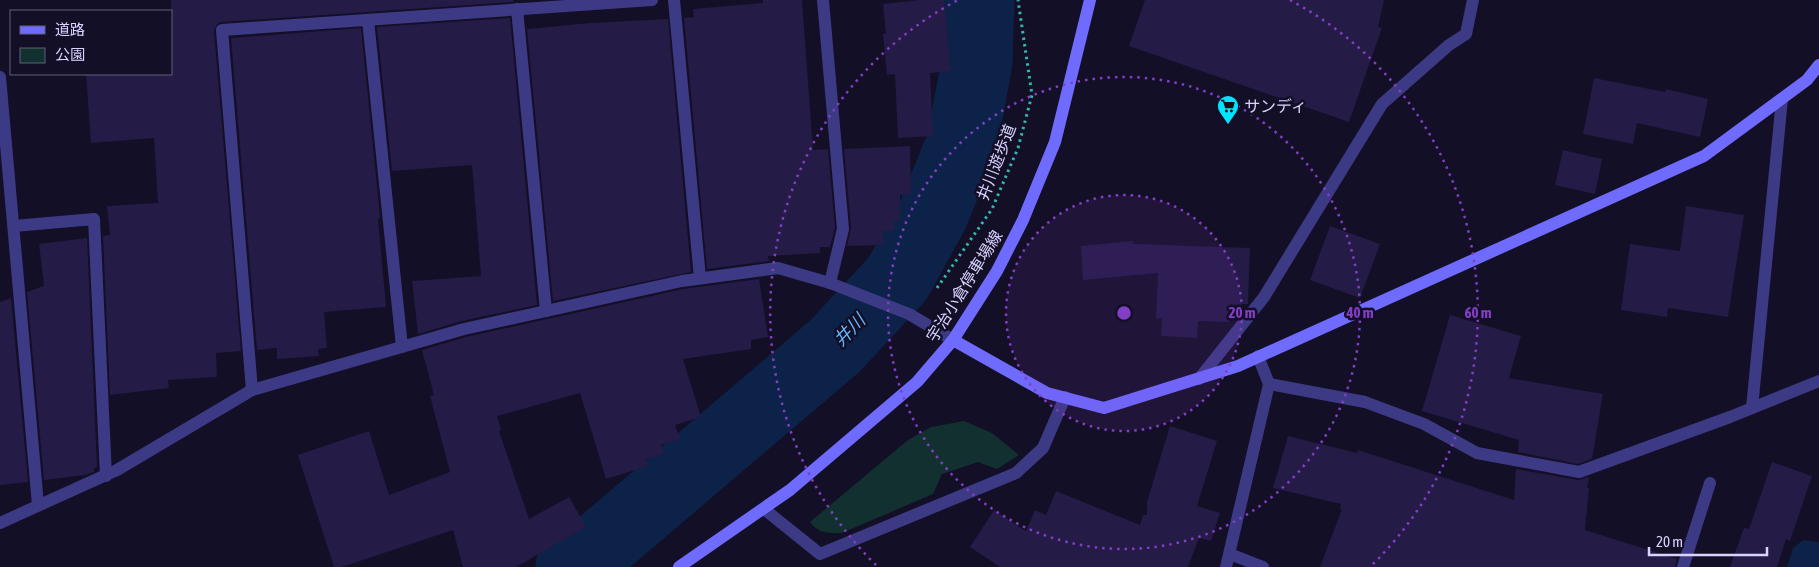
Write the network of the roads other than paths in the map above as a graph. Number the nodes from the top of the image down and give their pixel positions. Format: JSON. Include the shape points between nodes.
{"nodes":[{"id":1,"x":652,"y":0,"type":"edge"},
{"id":2,"x":674,"y":0,"type":"edge"},
{"id":3,"x":823,"y":0,"type":"edge"},
{"id":4,"x":1090,"y":0,"type":"edge"},
{"id":5,"x":1473,"y":0,"type":"edge"},
{"id":6,"x":517,"y":9,"type":"junction"},
{"id":7,"x":368,"y":20,"type":"junction"},
{"id":8,"x":1819,"y":66,"type":"edge"},
{"id":9,"x":0,"y":77,"type":"edge"},
{"id":10,"x":1782,"y":99,"type":"junction"},
{"id":11,"x":14,"y":226,"type":"junction"},
{"id":12,"x":700,"y":278,"type":"junction"},
{"id":13,"x":830,"y":283,"type":"junction"},
{"id":14,"x":546,"y":311,"type":"junction"},
{"id":15,"x":953,"y":340,"type":"junction"},
{"id":16,"x":402,"y":346,"type":"junction"},
{"id":17,"x":1258,"y":356,"type":"junction"},
{"id":18,"x":1199,"y":379,"type":"junction"},
{"id":19,"x":1819,"y":381,"type":"edge"},
{"id":20,"x":1269,"y":384,"type":"junction"},
{"id":21,"x":252,"y":390,"type":"junction"},
{"id":22,"x":1065,"y":397,"type":"junction"},
{"id":23,"x":1752,"y":408,"type":"junction"},
{"id":24,"x":106,"y":476,"type":"junction"},
{"id":25,"x":1710,"y":483,"type":"dead end"},
{"id":26,"x":38,"y":505,"type":"junction"},
{"id":27,"x":764,"y":509,"type":"junction"},
{"id":28,"x":0,"y":523,"type":"edge"},
{"id":29,"x":1230,"y":554,"type":"junction"},
{"id":30,"x":680,"y":567,"type":"edge"},
{"id":31,"x":1226,"y":567,"type":"edge"},
{"id":32,"x":1263,"y":567,"type":"edge"},
{"id":33,"x":1683,"y":567,"type":"edge"}],
"edges":[{"from":1,"to":6,"type":"street"},
{"from":2,"to":12,"type":"street"},
{"from":3,"to":13,"type":"street","via":[[843,229]]},
{"from":4,"to":15,"type":"street","name":"宇治小倉停車場線","via":[[1055,142],[1023,220],[997,270]]},
{"from":5,"to":18,"type":"street","via":[[1466,34],[1449,44],[1382,104],[1264,296]]},
{"from":6,"to":7,"type":"street"},
{"from":6,"to":14,"type":"street"},
{"from":7,"to":16,"type":"street"},
{"from":7,"to":21,"type":"street","via":[[222,30]]},
{"from":8,"to":10,"type":"street"},
{"from":9,"to":11,"type":"street"},
{"from":10,"to":17,"type":"street","via":[[1704,156]]},
{"from":10,"to":23,"type":"street"},
{"from":11,"to":24,"type":"street","via":[[94,219]]},
{"from":11,"to":26,"type":"street"},
{"from":12,"to":13,"type":"street","via":[[778,268]]},
{"from":12,"to":14,"type":"street"},
{"from":13,"to":15,"type":"street","via":[[909,314]]},
{"from":14,"to":16,"type":"street"},
{"from":15,"to":22,"type":"street","via":[[1047,393]]},
{"from":15,"to":27,"type":"street","name":"宇治小倉停車場線","via":[[917,382]]},
{"from":16,"to":21,"type":"street"},
{"from":17,"to":18,"type":"street"},
{"from":17,"to":20,"type":"street"},
{"from":18,"to":22,"type":"street","via":[[1104,408]]},
{"from":19,"to":23,"type":"street"},
{"from":20,"to":23,"type":"street","via":[[1365,402],[1424,424],[1477,453],[1579,472]]},
{"from":20,"to":29,"type":"street"},
{"from":21,"to":24,"type":"street"},
{"from":22,"to":27,"type":"street","via":[[1043,448],[1016,473],[820,554]]},
{"from":24,"to":26,"type":"street"},
{"from":25,"to":33,"type":"street"},
{"from":26,"to":28,"type":"street"},
{"from":27,"to":30,"type":"street","name":"宇治小倉停車場線"},
{"from":29,"to":31,"type":"street"},
{"from":29,"to":32,"type":"street"}]}
